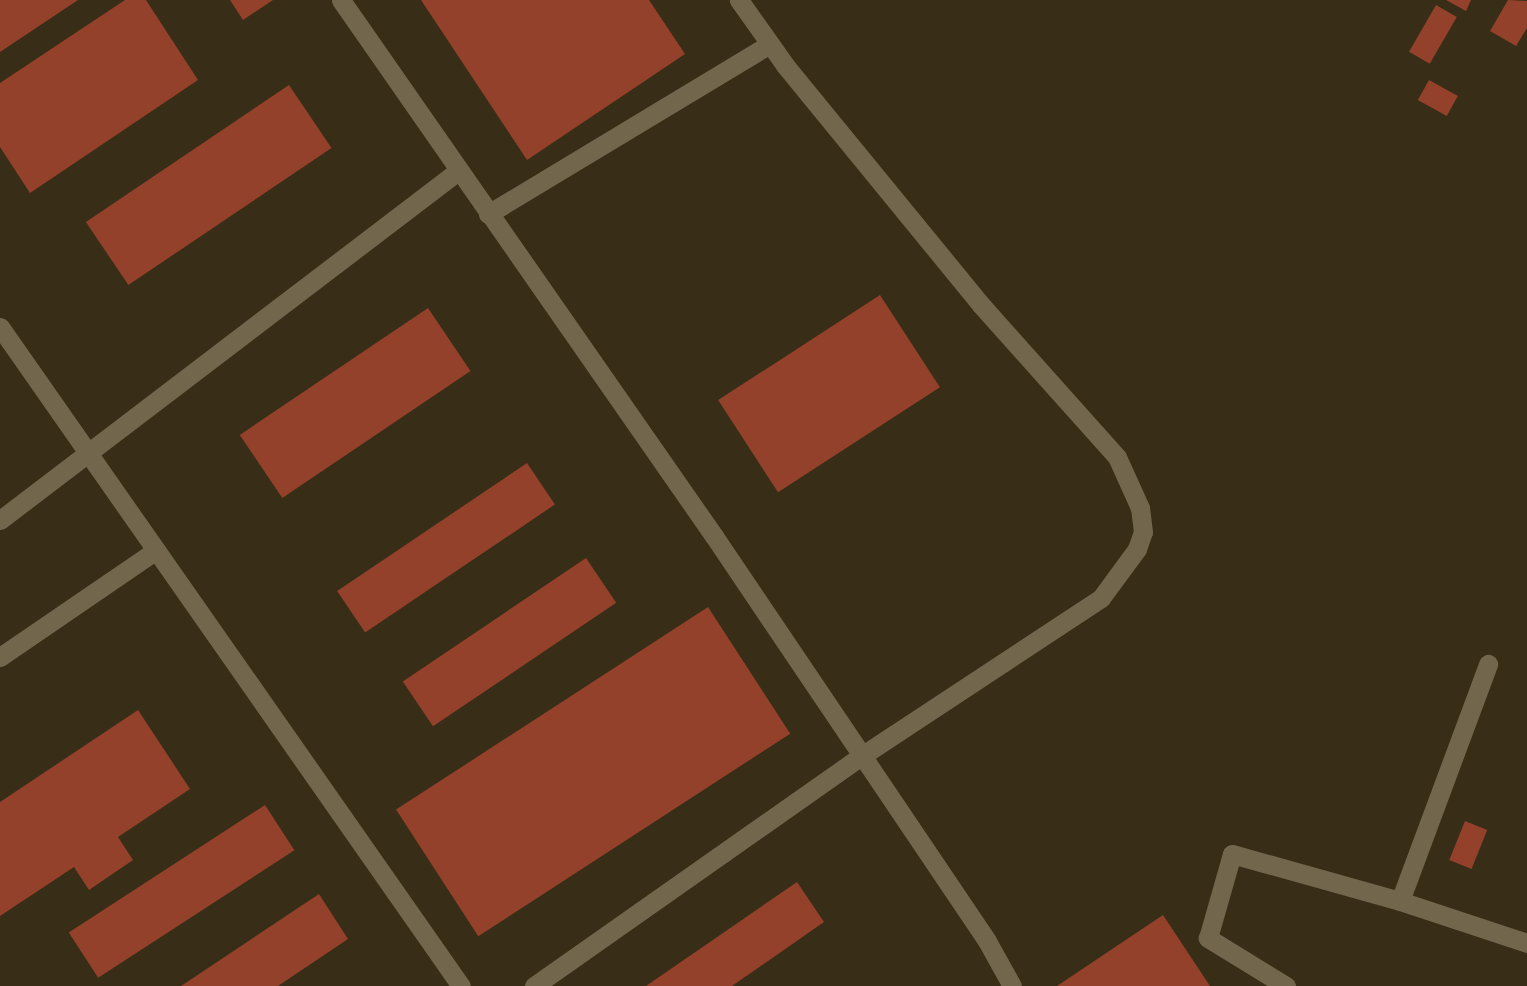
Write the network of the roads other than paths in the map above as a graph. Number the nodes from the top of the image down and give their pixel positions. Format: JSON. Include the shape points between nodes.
{"nodes":[{"id":1,"x":341,"y":0,"type":"edge"},
{"id":2,"x":739,"y":0,"type":"edge"},
{"id":3,"x":770,"y":44,"type":"junction"},
{"id":4,"x":458,"y":171,"type":"junction"},
{"id":5,"x":488,"y":214,"type":"junction"},
{"id":6,"x":0,"y":327,"type":"edge"},
{"id":7,"x":88,"y":453,"type":"junction"},
{"id":8,"x":0,"y":520,"type":"edge"},
{"id":9,"x":156,"y":550,"type":"junction"},
{"id":10,"x":0,"y":657,"type":"edge"},
{"id":11,"x":1488,"y":664,"type":"dead end"},
{"id":12,"x":863,"y":755,"type":"junction"},
{"id":13,"x":1400,"y":901,"type":"junction"},
{"id":14,"x":1527,"y":943,"type":"edge"},
{"id":15,"x":1004,"y":983,"type":"edge"},
{"id":16,"x":461,"y":986,"type":"edge"},
{"id":17,"x":534,"y":986,"type":"edge"},
{"id":18,"x":1286,"y":986,"type":"edge"}],
"edges":[{"from":1,"to":4,"type":"street"},
{"from":2,"to":3,"type":"street"},
{"from":3,"to":5,"type":"street"},
{"from":3,"to":12,"type":"street","via":[[982,306],[1117,457],[1140,508],[1143,532],[1137,549],[1101,598]]},
{"from":4,"to":5,"type":"street"},
{"from":4,"to":7,"type":"street"},
{"from":5,"to":12,"type":"street"},
{"from":6,"to":7,"type":"street"},
{"from":7,"to":8,"type":"street"},
{"from":7,"to":9,"type":"street"},
{"from":9,"to":10,"type":"street"},
{"from":9,"to":16,"type":"street"},
{"from":11,"to":13,"type":"street"},
{"from":12,"to":15,"type":"street"},
{"from":12,"to":17,"type":"street"},
{"from":13,"to":14,"type":"street"},
{"from":13,"to":18,"type":"street","via":[[1232,854],[1208,938]]}]}
